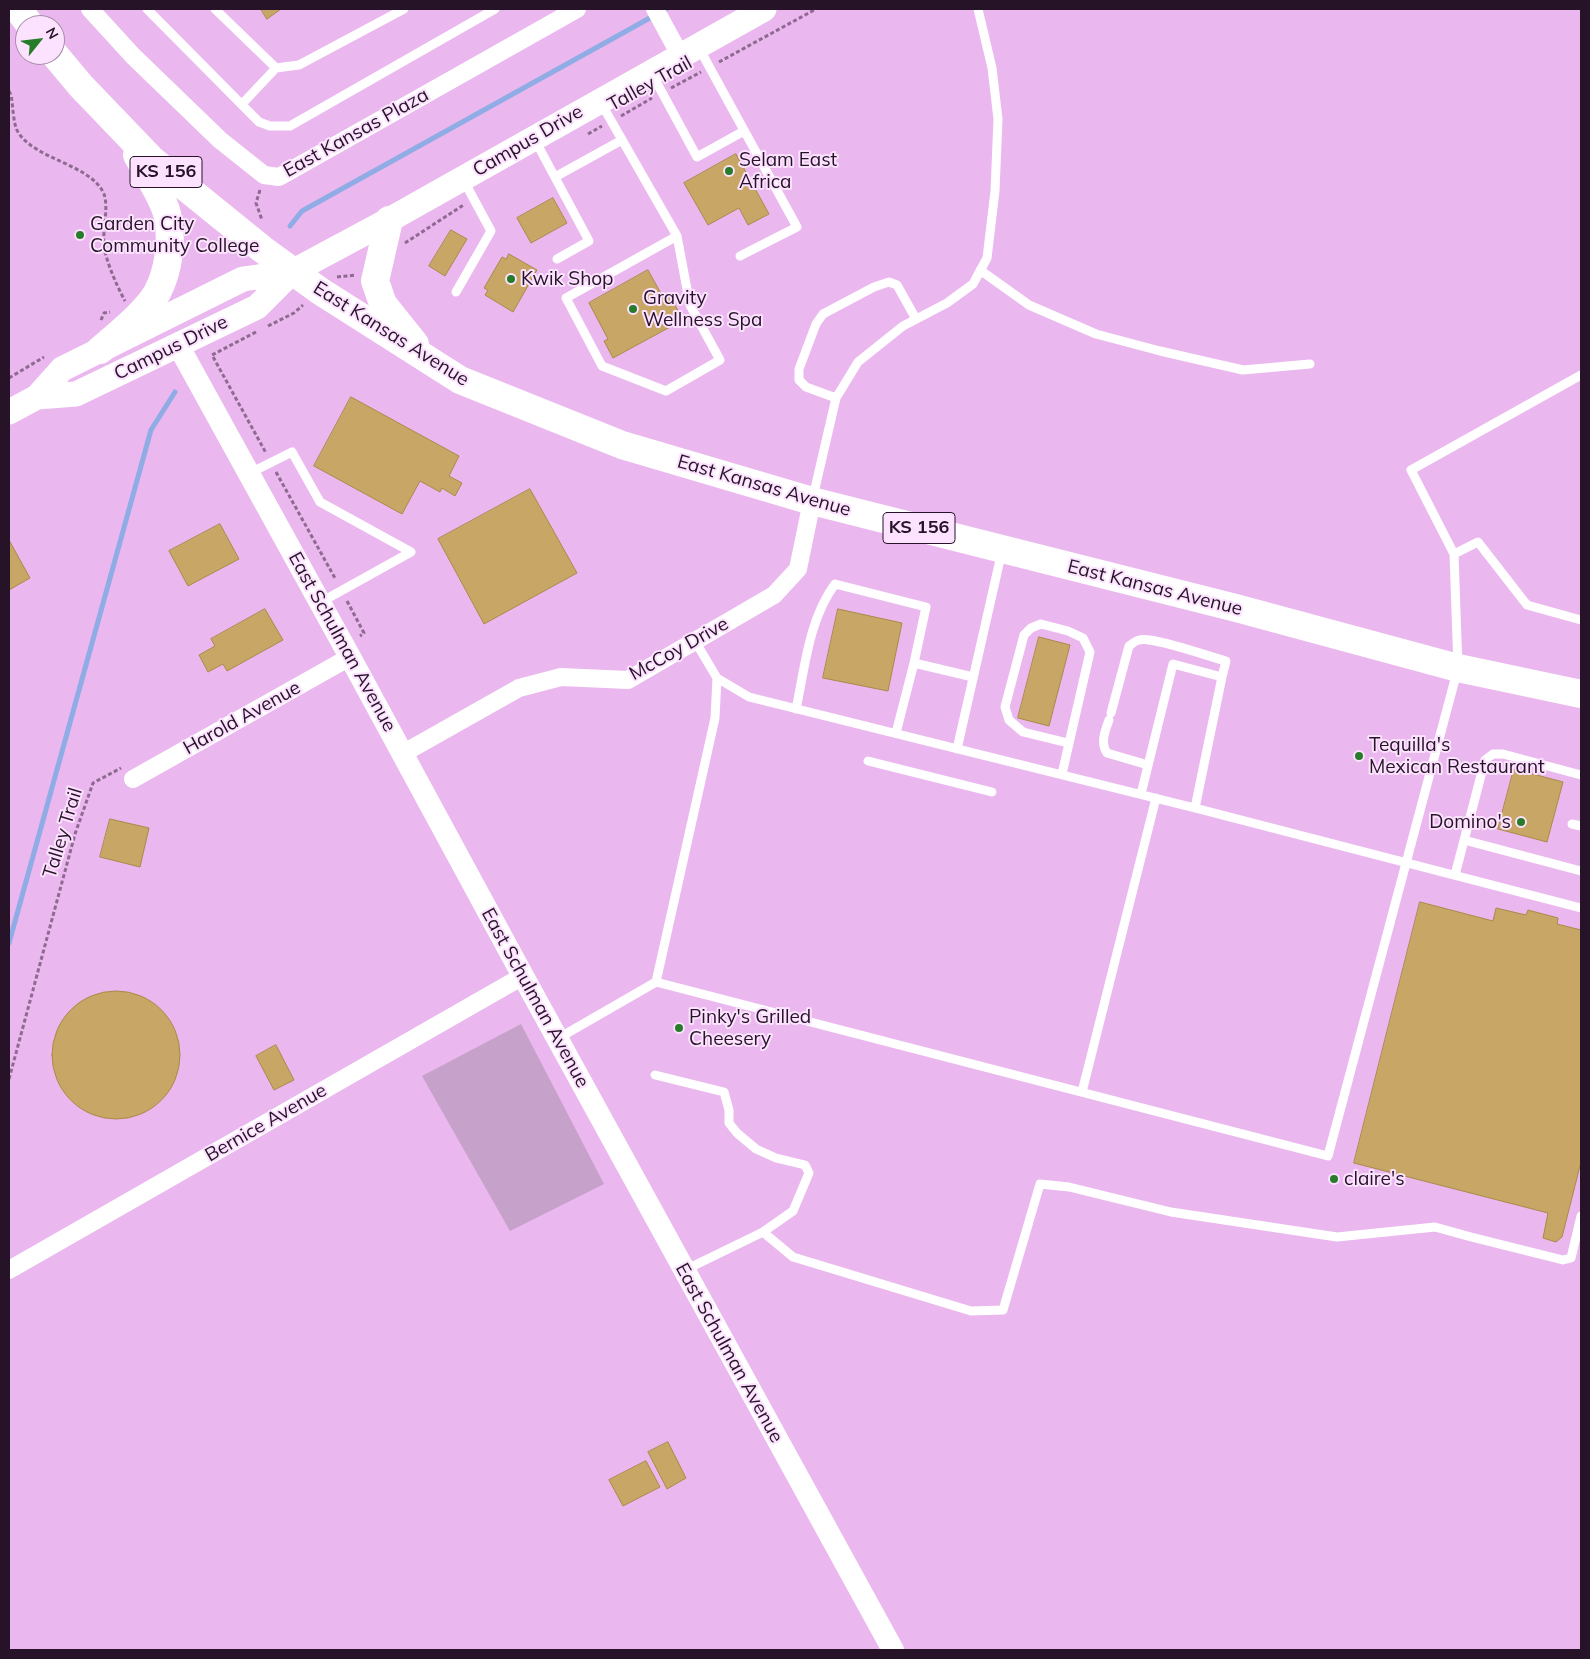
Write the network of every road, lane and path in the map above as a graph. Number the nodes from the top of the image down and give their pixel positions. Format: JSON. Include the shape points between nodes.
{"nodes":[{"id":1,"x":90,"y":9,"type":"edge"},
{"id":2,"x":147,"y":9,"type":"edge"},
{"id":3,"x":215,"y":9,"type":"edge"},
{"id":4,"x":404,"y":9,"type":"edge"},
{"id":5,"x":495,"y":9,"type":"edge"},
{"id":6,"x":577,"y":9,"type":"edge"},
{"id":7,"x":655,"y":9,"type":"edge"},
{"id":8,"x":764,"y":9,"type":"edge"},
{"id":9,"x":816,"y":9,"type":"edge"},
{"id":10,"x":978,"y":9,"type":"edge"},
{"id":11,"x":682,"y":45,"type":"junction"},
{"id":12,"x":64,"y":65,"type":"edge"},
{"id":13,"x":709,"y":67,"type":"junction"},
{"id":14,"x":276,"y":68,"type":"junction"},
{"id":15,"x":651,"y":71,"type":"junction"},
{"id":16,"x":9,"y":91,"type":"edge"},
{"id":17,"x":662,"y":93,"type":"junction"},
{"id":18,"x":242,"y":104,"type":"junction"},
{"id":19,"x":605,"y":111,"type":"junction"},
{"id":20,"x":123,"y":130,"type":"junction"},
{"id":21,"x":744,"y":131,"type":"junction"},
{"id":22,"x":586,"y":135,"type":"dead end"},
{"id":23,"x":534,"y":138,"type":"junction"},
{"id":24,"x":622,"y":140,"type":"junction"},
{"id":25,"x":264,"y":175,"type":"junction"},
{"id":26,"x":555,"y":177,"type":"junction"},
{"id":27,"x":468,"y":188,"type":"junction"},
{"id":28,"x":389,"y":220,"type":"junction"},
{"id":29,"x":677,"y":236,"type":"junction"},
{"id":30,"x":249,"y":239,"type":"junction"},
{"id":31,"x":401,"y":246,"type":"dead end"},
{"id":32,"x":740,"y":256,"type":"dead end"},
{"id":33,"x":557,"y":259,"type":"dead end"},
{"id":34,"x":980,"y":270,"type":"junction"},
{"id":35,"x":292,"y":272,"type":"junction"},
{"id":36,"x":456,"y":292,"type":"dead end"},
{"id":37,"x":129,"y":308,"type":"dead end"},
{"id":38,"x":112,"y":311,"type":"dead end"},
{"id":39,"x":294,"y":313,"type":"dead end"},
{"id":40,"x":916,"y":319,"type":"junction"},
{"id":41,"x":99,"y":324,"type":"dead end"},
{"id":42,"x":178,"y":344,"type":"junction"},
{"id":43,"x":100,"y":350,"type":"junction"},
{"id":44,"x":52,"y":352,"type":"dead end"},
{"id":45,"x":426,"y":358,"type":"junction"},
{"id":46,"x":1310,"y":364,"type":"dead end"},
{"id":47,"x":1581,"y":375,"type":"edge"},
{"id":48,"x":9,"y":378,"type":"edge"},
{"id":49,"x":37,"y":397,"type":"junction"},
{"id":50,"x":836,"y":398,"type":"junction"},
{"id":51,"x":9,"y":412,"type":"edge"},
{"id":52,"x":262,"y":446,"type":"dead end"},
{"id":53,"x":249,"y":473,"type":"junction"},
{"id":54,"x":280,"y":480,"type":"dead end"},
{"id":55,"x":812,"y":501,"type":"junction"},
{"id":56,"x":1002,"y":549,"type":"junction"},
{"id":57,"x":1454,"y":554,"type":"junction"},
{"id":58,"x":329,"y":569,"type":"dead end"},
{"id":59,"x":320,"y":602,"type":"junction"},
{"id":60,"x":1581,"y":620,"type":"edge"},
{"id":61,"x":695,"y":641,"type":"junction"},
{"id":62,"x":350,"y":657,"type":"junction"},
{"id":63,"x":914,"y":663,"type":"junction"},
{"id":64,"x":1458,"y":668,"type":"junction"},
{"id":65,"x":973,"y":677,"type":"junction"},
{"id":66,"x":1222,"y":677,"type":"junction"},
{"id":67,"x":717,"y":678,"type":"junction"},
{"id":68,"x":1581,"y":694,"type":"edge"},
{"id":69,"x":796,"y":709,"type":"junction"},
{"id":70,"x":896,"y":733,"type":"junction"},
{"id":71,"x":1068,"y":744,"type":"junction"},
{"id":72,"x":958,"y":748,"type":"junction"},
{"id":73,"x":402,"y":754,"type":"junction"},
{"id":74,"x":868,"y":761,"type":"dead end"},
{"id":75,"x":1148,"y":765,"type":"junction"},
{"id":76,"x":130,"y":772,"type":"joint"},
{"id":77,"x":1062,"y":774,"type":"junction"},
{"id":78,"x":1581,"y":775,"type":"edge"},
{"id":79,"x":992,"y":792,"type":"dead end"},
{"id":80,"x":1141,"y":794,"type":"junction"},
{"id":81,"x":1156,"y":798,"type":"junction"},
{"id":82,"x":1195,"y":808,"type":"junction"},
{"id":83,"x":1464,"y":840,"type":"junction"},
{"id":84,"x":1406,"y":862,"type":"junction"},
{"id":85,"x":1581,"y":871,"type":"edge"},
{"id":86,"x":1455,"y":875,"type":"junction"},
{"id":87,"x":1581,"y":908,"type":"edge"},
{"id":88,"x":523,"y":976,"type":"junction"},
{"id":89,"x":656,"y":982,"type":"junction"},
{"id":90,"x":557,"y":1039,"type":"junction"},
{"id":91,"x":655,"y":1075,"type":"dead end"},
{"id":92,"x":9,"y":1079,"type":"edge"},
{"id":93,"x":1082,"y":1092,"type":"junction"},
{"id":94,"x":1581,"y":1216,"type":"edge"},
{"id":95,"x":763,"y":1232,"type":"junction"},
{"id":96,"x":9,"y":1270,"type":"edge"},
{"id":97,"x":684,"y":1271,"type":"junction"},
{"id":98,"x":893,"y":1650,"type":"edge"}],
"edges":[{"from":1,"to":25,"type":"street","name":"East Kansas Plaza","via":[[181,103]]},
{"from":2,"to":18,"type":"lane"},
{"from":3,"to":14,"type":"lane"},
{"from":4,"to":14,"type":"lane","via":[[299,65]]},
{"from":5,"to":18,"type":"lane","via":[[290,126],[270,126],[259,122]]},
{"from":6,"to":25,"type":"street","name":"East Kansas Plaza","via":[[279,177]]},
{"from":7,"to":11,"type":"street"},
{"from":8,"to":11,"type":"main road","name":"Campus Drive"},
{"from":9,"to":13,"type":"path","name":"Talley Trail"},
{"from":10,"to":34,"type":"lane","via":[[992,68],[998,118],[995,191],[987,258]]},
{"from":11,"to":13,"type":"lane"},
{"from":11,"to":15,"type":"main road","name":"Campus Drive"},
{"from":12,"to":20,"type":"main road","name":"East Kansas Avenue","number":"KS 156"},
{"from":13,"to":17,"type":"path","name":"Talley Trail"},
{"from":13,"to":21,"type":"lane"},
{"from":14,"to":18,"type":"lane"},
{"from":15,"to":17,"type":"lane"},
{"from":15,"to":19,"type":"main road","name":"Campus Drive"},
{"from":16,"to":37,"type":"path","via":[[17,131],[28,144],[94,180],[104,195],[104,246],[114,279]]},
{"from":17,"to":19,"type":"path","name":"Talley Trail"},
{"from":17,"to":21,"type":"lane","via":[[697,157]]},
{"from":19,"to":22,"type":"path","name":"Talley Trail"},
{"from":19,"to":23,"type":"main road","name":"Campus Drive"},
{"from":19,"to":24,"type":"lane"},
{"from":20,"to":30,"type":"main road","name":"East Kansas Avenue","number":"KS 156","via":[[152,160]]},
{"from":20,"to":43,"type":"main road","via":[[167,212],[170,235],[168,263],[156,293],[133,320]]},
{"from":21,"to":32,"type":"lane","via":[[797,227]]},
{"from":23,"to":26,"type":"lane"},
{"from":23,"to":27,"type":"main road","name":"Campus Drive"},
{"from":24,"to":26,"type":"lane"},
{"from":24,"to":29,"type":"lane"},
{"from":25,"to":30,"type":"path","via":[[256,203],[262,221]]},
{"from":26,"to":33,"type":"lane","via":[[590,241]]},
{"from":27,"to":28,"type":"main road","name":"Campus Drive"},
{"from":27,"to":31,"type":"path"},
{"from":27,"to":36,"type":"lane","via":[[491,231]]},
{"from":28,"to":35,"type":"main road","name":"Campus Drive"},
{"from":28,"to":45,"type":"main road","via":[[375,281],[383,304]]},
{"from":29,"to":29,"type":"lane","via":[[690,305],[720,360],[666,390],[602,366],[566,298]]},
{"from":30,"to":35,"type":"main road","name":"East Kansas Avenue","number":"KS 156"},
{"from":34,"to":40,"type":"lane","via":[[973,284],[947,303]]},
{"from":34,"to":46,"type":"lane","via":[[1029,305],[1096,334],[1243,370]]},
{"from":35,"to":42,"type":"main road","name":"Campus Drive","via":[[257,307]]},
{"from":35,"to":43,"type":"main road","name":"Campus Drive","via":[[243,280]]},
{"from":35,"to":45,"type":"main road","name":"East Kansas Avenue","number":"KS 156"},
{"from":38,"to":41,"type":"path","via":[[104,313]]},
{"from":39,"to":52,"type":"path","via":[[212,355]]},
{"from":40,"to":50,"type":"lane","via":[[858,362]]},
{"from":40,"to":50,"type":"lane","via":[[897,285],[889,282],[823,314],[802,360],[800,380],[806,387]]},
{"from":42,"to":49,"type":"main road","name":"Campus Drive","via":[[76,394]]},
{"from":42,"to":53,"type":"street","name":"East Schulman Avenue"},
{"from":43,"to":49,"type":"main road","name":"Campus Drive","via":[[62,369]]},
{"from":44,"to":48,"type":"path"},
{"from":45,"to":55,"type":"main road","name":"East Kansas Avenue","number":"KS 156","via":[[460,380],[622,445]]},
{"from":47,"to":57,"type":"lane","via":[[1411,470]]},
{"from":49,"to":51,"type":"main road","name":"Campus Drive"},
{"from":50,"to":55,"type":"lane"},
{"from":53,"to":59,"type":"street","name":"East Schulman Avenue"},
{"from":53,"to":59,"type":"lane","via":[[292,452],[320,502],[411,552]]},
{"from":54,"to":58,"type":"path"},
{"from":55,"to":56,"type":"main road","name":"East Kansas Avenue","number":"KS 156"},
{"from":55,"to":61,"type":"street","name":"McCoy Drive","via":[[798,569],[774,595]]},
{"from":56,"to":64,"type":"main road","name":"East Kansas Avenue","number":"KS 156"},
{"from":56,"to":65,"type":"lane"},
{"from":57,"to":60,"type":"lane","via":[[1478,542],[1527,606]]},
{"from":57,"to":64,"type":"lane"},
{"from":59,"to":62,"type":"street","name":"East Schulman Avenue"},
{"from":61,"to":67,"type":"lane"},
{"from":61,"to":73,"type":"street","name":"McCoy Drive","via":[[628,680],[561,677],[519,688]]},
{"from":62,"to":73,"type":"street","name":"East Schulman Avenue"},
{"from":62,"to":76,"type":"street","name":"Harold Avenue"},
{"from":63,"to":65,"type":"lane"},
{"from":63,"to":69,"type":"lane","via":[[926,607],[835,584],[825,598],[812,630]]},
{"from":63,"to":70,"type":"lane"},
{"from":64,"to":68,"type":"main road","name":"East Kansas Avenue","number":"KS 156"},
{"from":64,"to":84,"type":"lane"},
{"from":65,"to":72,"type":"lane"},
{"from":66,"to":75,"type":"lane","via":[[1173,664]]},
{"from":66,"to":75,"type":"lane","via":[[1226,662],[1144,639],[1129,646],[1103,748],[1107,753]]},
{"from":66,"to":82,"type":"lane"},
{"from":67,"to":69,"type":"lane","via":[[749,697]]},
{"from":67,"to":89,"type":"lane","via":[[715,718]]},
{"from":69,"to":70,"type":"lane"},
{"from":70,"to":72,"type":"lane"},
{"from":71,"to":71,"type":"lane","via":[[1090,652],[1083,638],[1041,624],[1024,636],[1005,707],[1010,720],[1023,732]]},
{"from":71,"to":77,"type":"lane"},
{"from":72,"to":77,"type":"lane"},
{"from":73,"to":88,"type":"street","name":"East Schulman Avenue"},
{"from":74,"to":79,"type":"lane"},
{"from":75,"to":80,"type":"lane"},
{"from":76,"to":92,"type":"path","name":"Talley Trail","via":[[93,783],[75,834]]},
{"from":77,"to":80,"type":"lane"},
{"from":78,"to":83,"type":"lane","via":[[1493,754],[1485,760]]},
{"from":80,"to":81,"type":"lane"},
{"from":81,"to":82,"type":"lane"},
{"from":81,"to":93,"type":"lane"},
{"from":82,"to":84,"type":"lane"},
{"from":83,"to":85,"type":"lane"},
{"from":83,"to":86,"type":"lane"},
{"from":84,"to":86,"type":"lane"},
{"from":84,"to":93,"type":"lane","via":[[1328,1156]]},
{"from":86,"to":87,"type":"lane"},
{"from":88,"to":90,"type":"street","name":"East Schulman Avenue"},
{"from":88,"to":96,"type":"street","name":"Bernice Avenue"},
{"from":89,"to":90,"type":"lane"},
{"from":89,"to":93,"type":"lane"},
{"from":90,"to":97,"type":"street","name":"East Schulman Avenue"},
{"from":91,"to":95,"type":"lane","via":[[724,1092],[729,1123],[737,1133],[756,1149],[805,1166],[809,1173],[793,1211]]},
{"from":94,"to":95,"type":"lane","via":[[1571,1258],[1563,1260],[1435,1226],[1336,1237],[1171,1212],[1069,1187],[1040,1184],[1003,1310],[971,1311],[794,1257]]},
{"from":95,"to":97,"type":"lane"},
{"from":97,"to":98,"type":"street","name":"East Schulman Avenue"}]}
